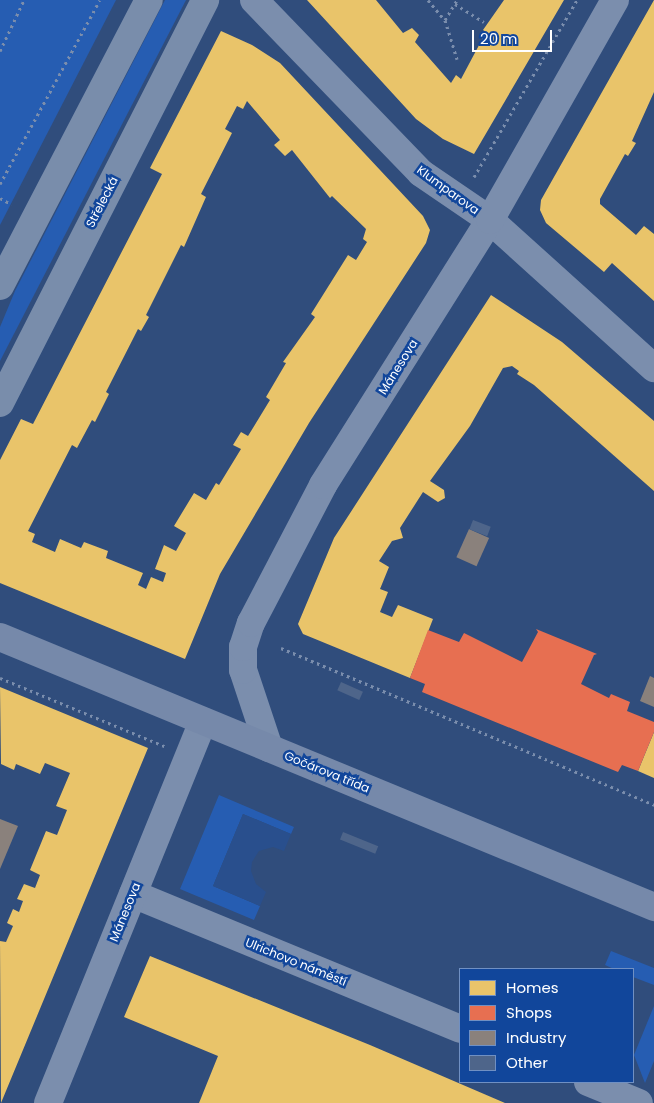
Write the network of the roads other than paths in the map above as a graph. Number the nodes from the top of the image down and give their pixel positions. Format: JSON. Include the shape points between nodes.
{"nodes":[{"id":1,"x":149,"y":0,"type":"edge"},
{"id":2,"x":205,"y":0,"type":"edge"},
{"id":3,"x":254,"y":0,"type":"edge"},
{"id":4,"x":615,"y":0,"type":"edge"},
{"id":5,"x":490,"y":220,"type":"junction"},
{"id":6,"x":0,"y":286,"type":"edge"},
{"id":7,"x":654,"y":368,"type":"edge"},
{"id":8,"x":0,"y":403,"type":"edge"},
{"id":9,"x":0,"y":637,"type":"edge"},
{"id":10,"x":203,"y":720,"type":"junction"},
{"id":11,"x":269,"y":748,"type":"junction"},
{"id":12,"x":133,"y":894,"type":"junction"},
{"id":13,"x":654,"y":907,"type":"edge"},
{"id":14,"x":459,"y":1029,"type":"edge"},
{"id":15,"x":590,"y":1083,"type":"edge"},
{"id":16,"x":48,"y":1103,"type":"edge"},
{"id":17,"x":639,"y":1103,"type":"edge"}],
"edges":[{"from":1,"to":6,"type":"main road"},
{"from":2,"to":8,"type":"main road","name":"Střelecká"},
{"from":3,"to":5,"type":"street","name":"Klumparova","via":[[421,173]]},
{"from":4,"to":5,"type":"street","name":"Mánesova"},
{"from":5,"to":7,"type":"street","name":"Klumparova"},
{"from":5,"to":11,"type":"street","name":"Mánesova","via":[[323,485],[250,623],[243,646],[243,670]]},
{"from":9,"to":10,"type":"street","name":"Gočárova třída"},
{"from":10,"to":11,"type":"street","name":"Gočárova třída"},
{"from":10,"to":12,"type":"street","name":"Mánesova"},
{"from":11,"to":13,"type":"street","name":"Gočárova třída"},
{"from":12,"to":14,"type":"street","name":"Ulrichovo náměstí"},
{"from":12,"to":16,"type":"street","name":"Mánesova"},
{"from":15,"to":17,"type":"street"}]}
